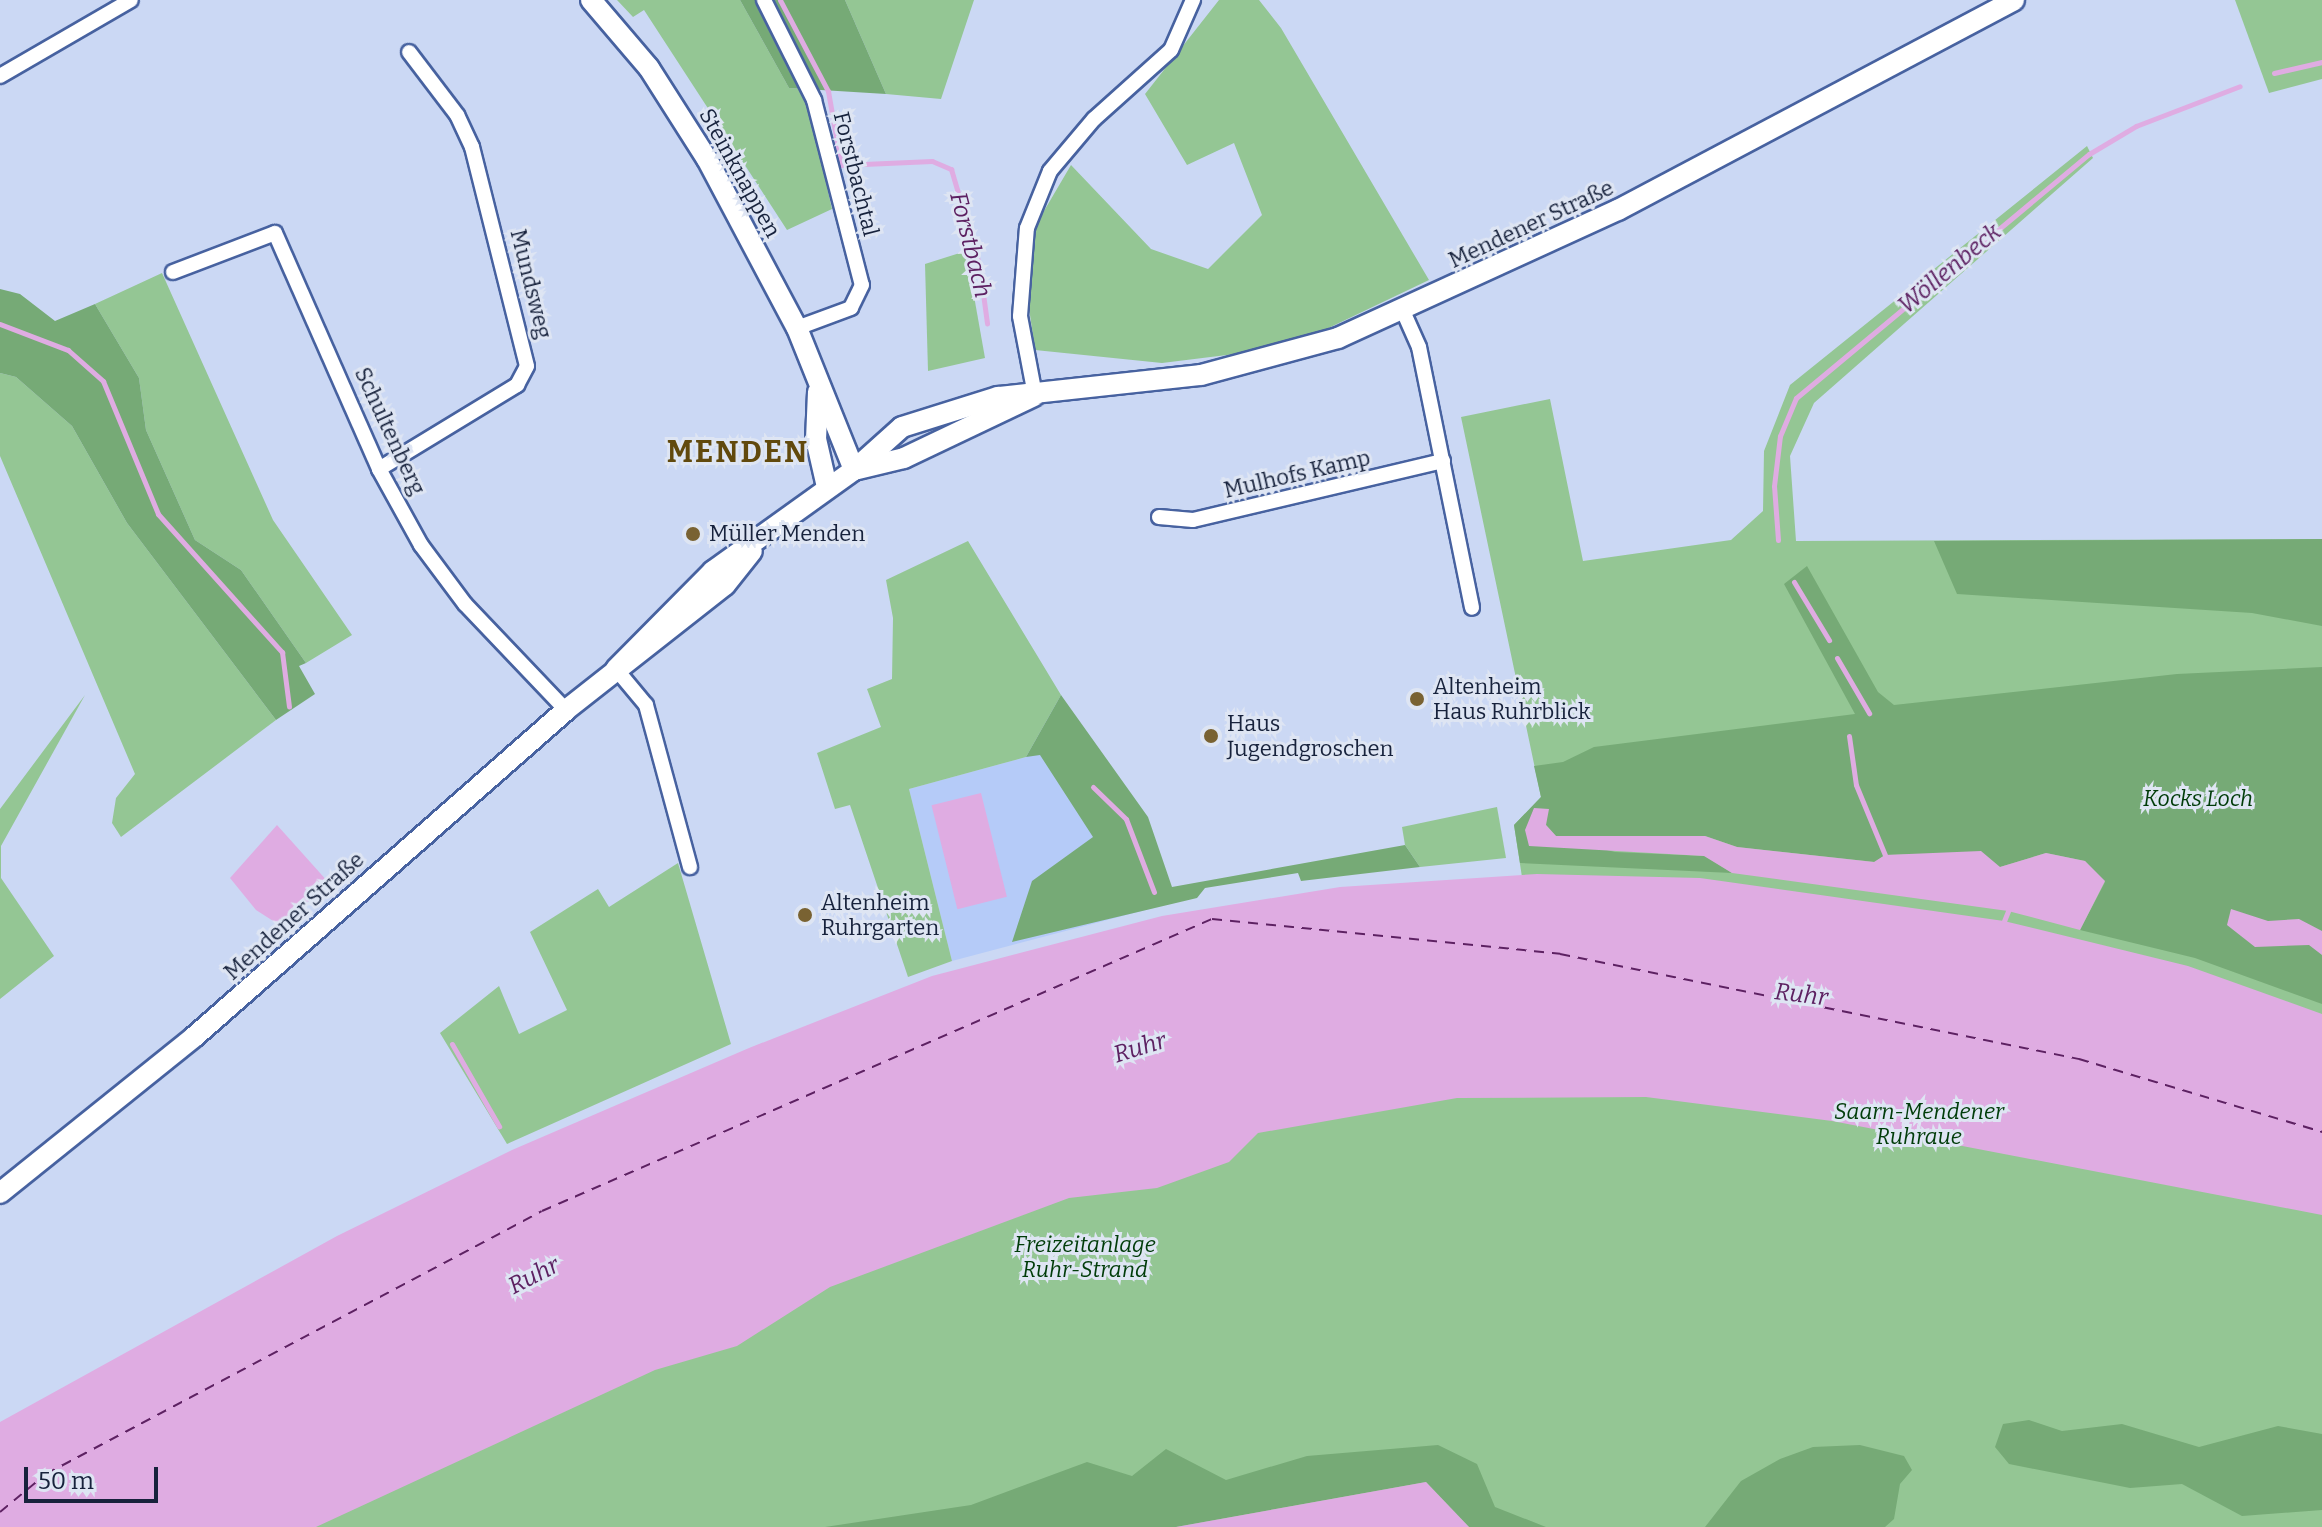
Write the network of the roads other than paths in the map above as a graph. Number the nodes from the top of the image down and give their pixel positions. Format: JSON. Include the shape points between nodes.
{"nodes":[{"id":1,"x":131,"y":0,"type":"edge"},
{"id":2,"x":591,"y":0,"type":"edge"},
{"id":3,"x":764,"y":0,"type":"edge"},
{"id":4,"x":1193,"y":0,"type":"edge"},
{"id":5,"x":2014,"y":0,"type":"edge"},
{"id":6,"x":409,"y":52,"type":"dead end"},
{"id":7,"x":0,"y":76,"type":"edge"},
{"id":8,"x":173,"y":272,"type":"dead end"},
{"id":9,"x":1403,"y":311,"type":"junction"},
{"id":10,"x":797,"y":328,"type":"junction"},
{"id":11,"x":819,"y":386,"type":"junction"},
{"id":12,"x":1035,"y":395,"type":"junction"},
{"id":13,"x":1443,"y":461,"type":"junction"},
{"id":14,"x":379,"y":469,"type":"junction"},
{"id":15,"x":854,"y":470,"type":"junction"},
{"id":16,"x":827,"y":487,"type":"junction"},
{"id":17,"x":1159,"y":517,"type":"dead end"},
{"id":18,"x":1472,"y":608,"type":"dead end"},
{"id":19,"x":616,"y":669,"type":"junction"},
{"id":20,"x":566,"y":710,"type":"junction"},
{"id":21,"x":690,"y":867,"type":"dead end"},
{"id":22,"x":0,"y":1193,"type":"edge"}],
"edges":[{"from":1,"to":7,"type":"street"},
{"from":2,"to":10,"type":"main road","name":"Steinknappen","via":[[680,113]]},
{"from":3,"to":10,"type":"street","name":"Forstbachtal","via":[[814,100],[862,285],[851,308]]},
{"from":4,"to":12,"type":"street","via":[[1171,50],[1085,129],[1050,171],[1019,266],[1020,316]]},
{"from":5,"to":9,"type":"main road","name":"Mendener Straße","via":[[1821,107]]},
{"from":6,"to":14,"type":"street","name":"Mundsweg","via":[[457,115],[472,147],[527,366],[517,385]]},
{"from":8,"to":14,"type":"street","name":"Schultenberg","via":[[275,233]]},
{"from":9,"to":12,"type":"main road","name":"Mendener Straße","via":[[1266,360]]},
{"from":9,"to":13,"type":"street","via":[[1419,347]]},
{"from":10,"to":11,"type":"main road","name":"Steinknappen"},
{"from":11,"to":15,"type":"main road","name":"Steinknappen"},
{"from":11,"to":16,"type":"main road","name":"Steinknappen","via":[[816,439]]},
{"from":12,"to":15,"type":"main road","name":"Mendener Straße","via":[[1003,416],[904,458]]},
{"from":12,"to":15,"type":"main road","name":"Mendener Straße","via":[[998,397],[910,424]]},
{"from":13,"to":17,"type":"street","name":"Mulhofs Kamp","via":[[1193,520]]},
{"from":13,"to":18,"type":"street"},
{"from":14,"to":20,"type":"street","name":"Schultenberg","via":[[421,545],[465,604]]},
{"from":15,"to":16,"type":"main road","name":"Mendener Straße"},
{"from":16,"to":19,"type":"main road","name":"Mendener Straße","via":[[764,535],[725,585]]},
{"from":19,"to":20,"type":"main road","name":"Mendener Straße"},
{"from":19,"to":21,"type":"street","via":[[646,705]]},
{"from":20,"to":22,"type":"main road","name":"Mendener Straße","via":[[194,1037]]}]}
